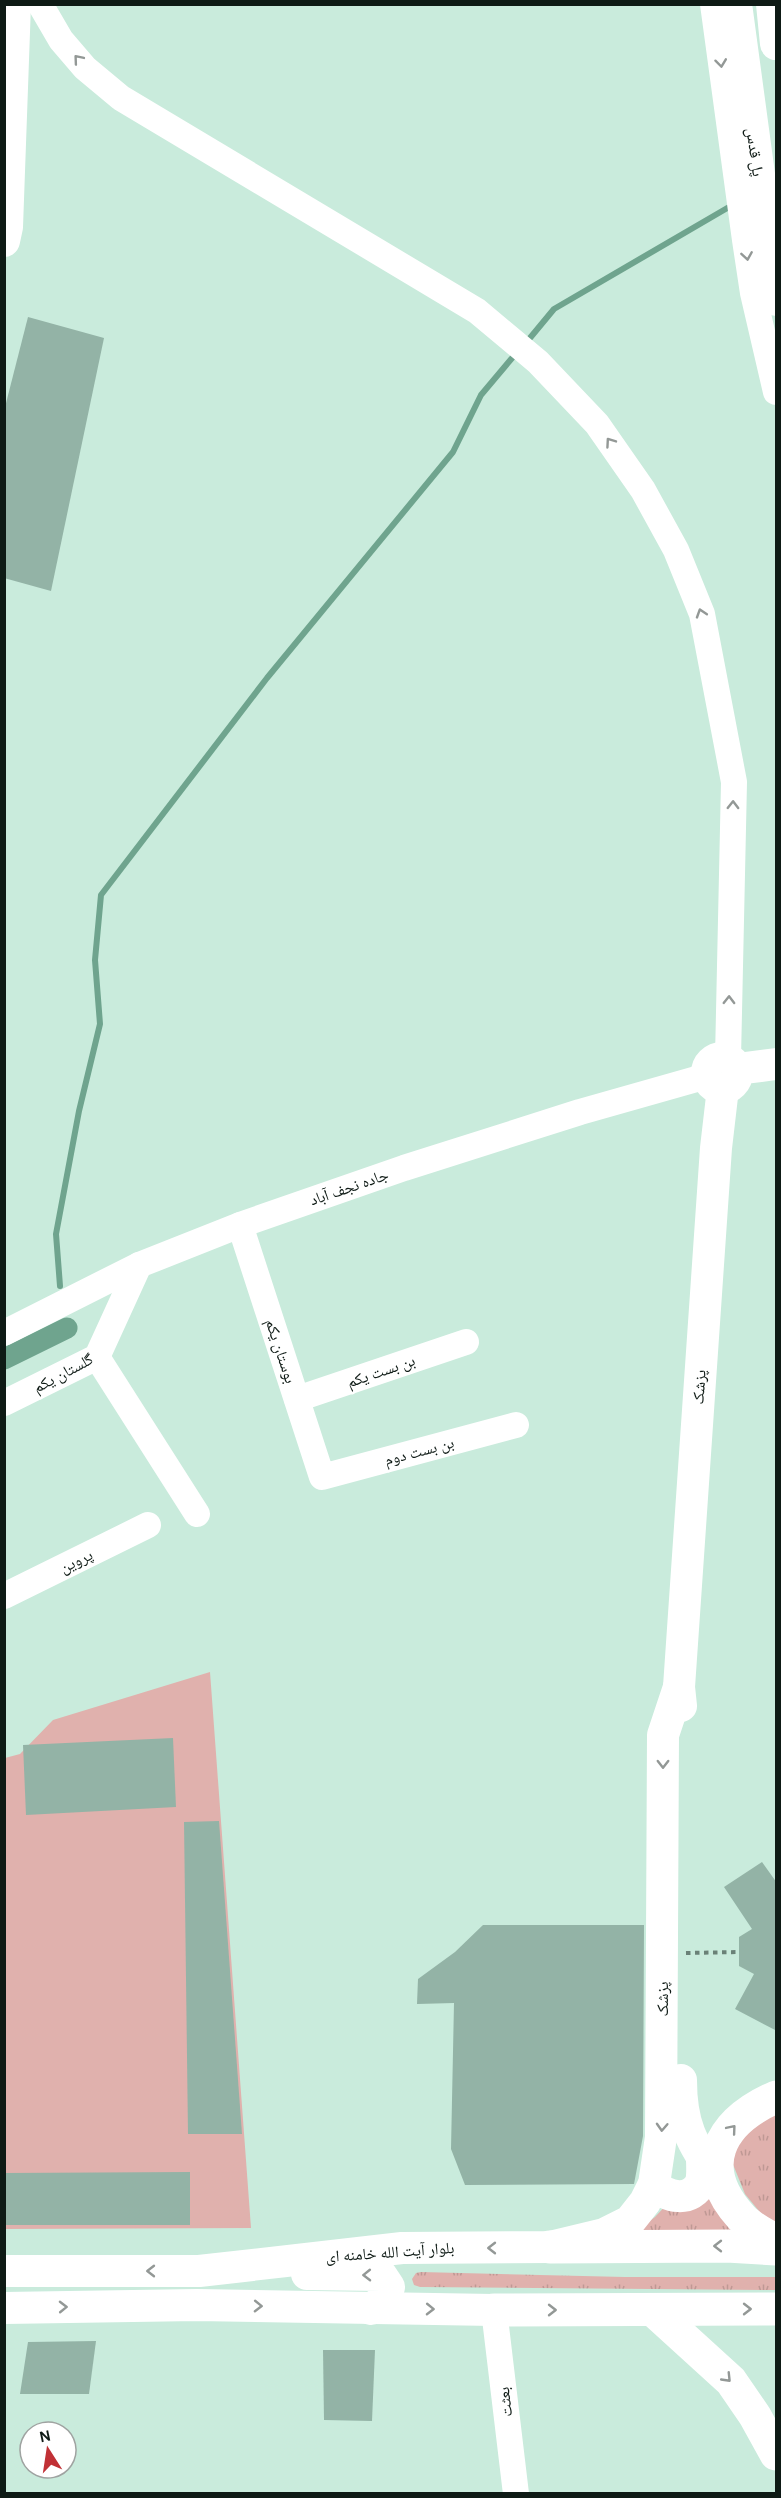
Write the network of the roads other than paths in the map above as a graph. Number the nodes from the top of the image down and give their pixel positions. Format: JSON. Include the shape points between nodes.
{"nodes":[{"id":1,"x":15,"y":4,"type":"edge"},
{"id":2,"x":40,"y":4,"type":"edge"},
{"id":3,"x":713,"y":4,"type":"edge"},
{"id":4,"x":736,"y":4,"type":"edge"},
{"id":5,"x":772,"y":4,"type":"edge"},
{"id":6,"x":777,"y":44,"type":"edge"},
{"id":7,"x":4,"y":241,"type":"edge"},
{"id":8,"x":777,"y":300,"type":"edge"},
{"id":9,"x":777,"y":392,"type":"edge"},
{"id":10,"x":777,"y":1064,"type":"edge"},
{"id":11,"x":724,"y":1073,"type":"junction"},
{"id":12,"x":240,"y":1225,"type":"junction"},
{"id":13,"x":140,"y":1265,"type":"junction"},
{"id":14,"x":4,"y":1333,"type":"edge"},
{"id":15,"x":465,"y":1342,"type":"dead end"},
{"id":16,"x":98,"y":1357,"type":"junction"},
{"id":17,"x":297,"y":1399,"type":"junction"},
{"id":18,"x":4,"y":1403,"type":"edge"},
{"id":19,"x":516,"y":1425,"type":"dead end"},
{"id":20,"x":322,"y":1477,"type":"joint"},
{"id":21,"x":196,"y":1514,"type":"dead end"},
{"id":22,"x":148,"y":1525,"type":"dead end"},
{"id":23,"x":4,"y":1596,"type":"edge"},
{"id":24,"x":679,"y":1687,"type":"junction"},
{"id":25,"x":777,"y":2097,"type":"edge"},
{"id":26,"x":709,"y":2168,"type":"junction"},
{"id":27,"x":654,"y":2184,"type":"junction"},
{"id":28,"x":777,"y":2241,"type":"edge"},
{"id":29,"x":550,"y":2247,"type":"junction"},
{"id":30,"x":777,"y":2249,"type":"edge"},
{"id":31,"x":4,"y":2271,"type":"edge"},
{"id":32,"x":199,"y":2271,"type":"junction"},
{"id":33,"x":4,"y":2308,"type":"edge"},
{"id":34,"x":371,"y":2308,"type":"junction"},
{"id":35,"x":777,"y":2308,"type":"edge"},
{"id":36,"x":494,"y":2310,"type":"junction"},
{"id":37,"x":653,"y":2310,"type":"junction"},
{"id":38,"x":777,"y":2454,"type":"edge"},
{"id":39,"x":516,"y":2493,"type":"edge"}],
"edges":[{"from":1,"to":7,"type":"main road"},
{"from":11,"to":2,"type":"street","one_way":true,"via":[[734,782],[702,614],[676,550],[643,490],[597,424],[538,362],[477,311],[121,98],[85,68]]},
{"from":3,"to":9,"type":"street","one_way":true,"via":[[746,250]]},
{"from":4,"to":8,"type":"main road","name":"پل قدس"},
{"from":5,"to":6,"type":"main road"},
{"from":10,"to":11,"type":"main road","name":"جاده نجف آباد"},
{"from":11,"to":12,"type":"street","name":"جاده نجف آباد","via":[[580,1112]]},
{"from":11,"to":24,"type":"main road","name":"پزشک"},
{"from":12,"to":13,"type":"street","name":"جاده نجف آباد"},
{"from":12,"to":17,"type":"street","name":"بوستان یکم"},
{"from":13,"to":14,"type":"street","name":"جاده نجف آباد"},
{"from":13,"to":16,"type":"street","name":"گلستان یکم"},
{"from":15,"to":17,"type":"street","name":"بن بست یکم"},
{"from":16,"to":18,"type":"street","name":"گلستان یکم"},
{"from":16,"to":21,"type":"street"},
{"from":17,"to":20,"type":"street","name":"بوستان یکم"},
{"from":19,"to":20,"type":"street","name":"بن بست دوم"},
{"from":22,"to":23,"type":"street","name":"پروین"},
{"from":24,"to":26,"type":"main road","name":"پزشک","via":[[685,1738],[681,2101],[688,2134]]},
{"from":24,"to":27,"type":"main road","name":"پزشک","one_way":true,"via":[[663,1735],[662,2117]]},
{"from":26,"to":25,"type":"highway","one_way":true,"via":[[716,2165],[723,2140],[741,2118]]},
{"from":26,"to":27,"type":"main road","via":[[697,2188],[681,2197],[660,2192]]},
{"from":26,"to":28,"type":"highway","via":[[743,2220]]},
{"from":27,"to":29,"type":"main road","name":"پزشک","via":[[638,2212],[618,2229]]},
{"from":30,"to":29,"type":"highway","name":"بلوار آیت الله خامنه ای","one_way":true},
{"from":29,"to":32,"type":"main road","name":"بلوار آیت الله خامنه ای","one_way":true,"via":[[402,2248]]},
{"from":32,"to":31,"type":"main road","name":"بلوار آیت الله خامنه ای","one_way":true},
{"from":34,"to":32,"type":"main road","one_way":true,"via":[[386,2298],[389,2287],[381,2275]]},
{"from":33,"to":34,"type":"main road","one_way":true},
{"from":34,"to":36,"type":"main road","one_way":true},
{"from":37,"to":35,"type":"highway","one_way":true},
{"from":36,"to":37,"type":"highway","one_way":true},
{"from":36,"to":39,"type":"street","name":"بعثت"},
{"from":37,"to":38,"type":"highway","one_way":true,"via":[[730,2381]]}]}
